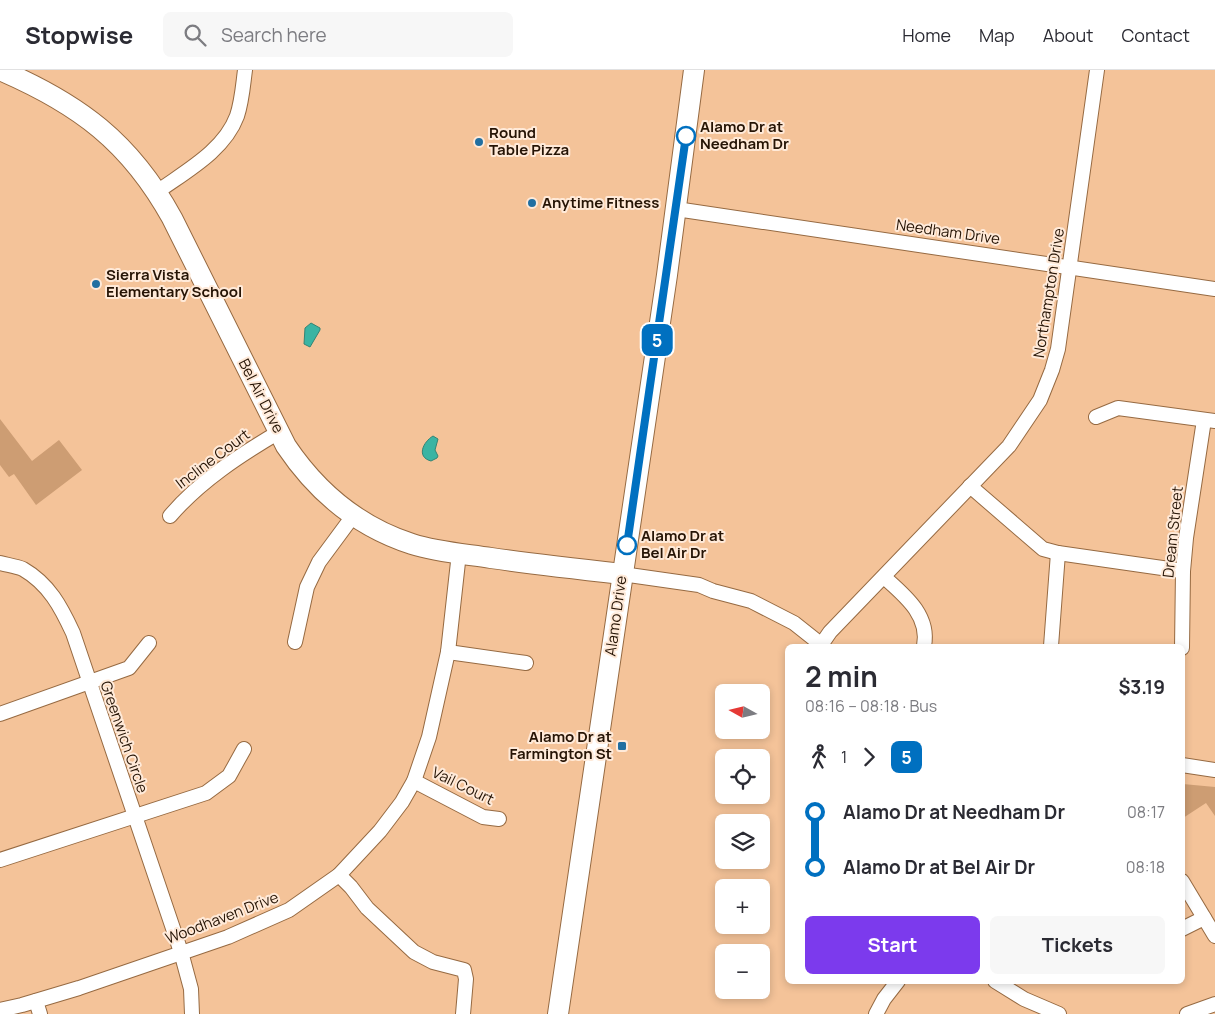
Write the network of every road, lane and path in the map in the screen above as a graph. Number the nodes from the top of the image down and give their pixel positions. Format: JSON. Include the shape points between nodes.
{"nodes":[{"id":1,"x":0,"y":70,"type":"edge"},
{"id":2,"x":245,"y":70,"type":"edge"},
{"id":3,"x":694,"y":70,"type":"edge"},
{"id":4,"x":1097,"y":70,"type":"edge"},
{"id":5,"x":157,"y":192,"type":"junction"},
{"id":6,"x":676,"y":209,"type":"junction"},
{"id":7,"x":1070,"y":269,"type":"junction"},
{"id":8,"x":1215,"y":289,"type":"edge"},
{"id":9,"x":1096,"y":417,"type":"dead end"},
{"id":10,"x":1209,"y":421,"type":"edge"},
{"id":11,"x":279,"y":432,"type":"junction"},
{"id":12,"x":970,"y":486,"type":"junction"},
{"id":13,"x":170,"y":516,"type":"dead end"},
{"id":14,"x":353,"y":516,"type":"junction"},
{"id":15,"x":1058,"y":553,"type":"junction"},
{"id":16,"x":459,"y":554,"type":"junction"},
{"id":17,"x":0,"y":563,"type":"edge"},
{"id":18,"x":1183,"y":571,"type":"junction"},
{"id":19,"x":622,"y":574,"type":"junction"},
{"id":20,"x":884,"y":577,"type":"junction"},
{"id":21,"x":149,"y":642,"type":"dead end"},
{"id":22,"x":295,"y":642,"type":"dead end"},
{"id":23,"x":821,"y":644,"type":"edge"},
{"id":24,"x":823,"y":644,"type":"edge"},
{"id":25,"x":925,"y":644,"type":"edge"},
{"id":26,"x":1051,"y":644,"type":"edge"},
{"id":27,"x":1182,"y":644,"type":"edge"},
{"id":28,"x":448,"y":652,"type":"junction"},
{"id":29,"x":526,"y":663,"type":"dead end"},
{"id":30,"x":89,"y":683,"type":"junction"},
{"id":31,"x":0,"y":714,"type":"edge"},
{"id":32,"x":244,"y":749,"type":"dead end"},
{"id":33,"x":1185,"y":765,"type":"edge"},
{"id":34,"x":1215,"y":770,"type":"edge"},
{"id":35,"x":414,"y":781,"type":"junction"},
{"id":36,"x":134,"y":816,"type":"junction"},
{"id":37,"x":499,"y":819,"type":"dead end"},
{"id":38,"x":0,"y":860,"type":"edge"},
{"id":39,"x":339,"y":875,"type":"junction"},
{"id":40,"x":1185,"y":886,"type":"edge"},
{"id":41,"x":1204,"y":918,"type":"junction"},
{"id":42,"x":1185,"y":928,"type":"edge"},
{"id":43,"x":1215,"y":936,"type":"edge"},
{"id":44,"x":181,"y":952,"type":"junction"},
{"id":45,"x":896,"y":984,"type":"edge"},
{"id":46,"x":999,"y":984,"type":"edge"},
{"id":47,"x":1215,"y":1004,"type":"edge"},
{"id":48,"x":38,"y":1008,"type":"edge"},
{"id":49,"x":0,"y":1010,"type":"edge"},
{"id":50,"x":192,"y":1014,"type":"edge"},
{"id":51,"x":463,"y":1014,"type":"edge"},
{"id":52,"x":558,"y":1014,"type":"edge"},
{"id":53,"x":876,"y":1014,"type":"edge"},
{"id":54,"x":1059,"y":1014,"type":"edge"},
{"id":55,"x":1187,"y":1014,"type":"edge"}],
"edges":[{"from":1,"to":5,"type":"main road","name":"Bel Air Drive","via":[[39,87],[83,114],[134,161]]},
{"from":2,"to":5,"type":"street","via":[[242,96],[228,133],[215,149]]},
{"from":3,"to":6,"type":"main road","name":"Alamo Drive"},
{"from":4,"to":7,"type":"street","name":"Northampton Drive"},
{"from":5,"to":11,"type":"main road","name":"Bel Air Drive"},
{"from":6,"to":7,"type":"street","name":"Needham Drive"},
{"from":6,"to":19,"type":"main road","name":"Alamo Drive"},
{"from":7,"to":8,"type":"street","name":"Needham Drive"},
{"from":7,"to":12,"type":"street","name":"Northampton Drive","via":[[1058,349],[1040,400],[1009,446]]},
{"from":9,"to":10,"type":"street","via":[[1118,408]]},
{"from":10,"to":18,"type":"street","name":"Dream Street","via":[[1186,538]]},
{"from":11,"to":13,"type":"street","name":"Incline Court","via":[[209,479],[184,499]]},
{"from":11,"to":14,"type":"main road","name":"Bel Air Drive","via":[[296,461],[316,484]]},
{"from":12,"to":15,"type":"street","via":[[1043,549]]},
{"from":12,"to":20,"type":"street","name":"Northampton Drive"},
{"from":14,"to":16,"type":"main road","name":"Bel Air Drive","via":[[396,538]]},
{"from":14,"to":22,"type":"street","via":[[319,562],[307,587]]},
{"from":15,"to":18,"type":"street"},
{"from":15,"to":26,"type":"street"},
{"from":16,"to":19,"type":"main road","name":"Bel Air Drive"},
{"from":16,"to":28,"type":"street","name":"Woodhaven Drive"},
{"from":17,"to":30,"type":"street","name":"Greenwich Circle","via":[[22,569],[59,603]]},
{"from":18,"to":27,"type":"street","name":"Dream Street"},
{"from":19,"to":23,"type":"street","via":[[700,585],[751,601],[794,623]]},
{"from":19,"to":52,"type":"main road","name":"Alamo Drive"},
{"from":20,"to":24,"type":"street","name":"Northampton Drive","via":[[830,632]]},
{"from":20,"to":25,"type":"street","via":[[916,608],[924,626]]},
{"from":21,"to":30,"type":"street","via":[[129,668]]},
{"from":28,"to":29,"type":"street"},
{"from":28,"to":35,"type":"street","name":"Woodhaven Drive","via":[[436,711]]},
{"from":30,"to":31,"type":"street"},
{"from":30,"to":36,"type":"street","name":"Greenwich Circle"},
{"from":32,"to":36,"type":"street","via":[[229,776],[206,793]]},
{"from":33,"to":34,"type":"street"},
{"from":35,"to":37,"type":"street","name":"Vail Court","via":[[483,818]]},
{"from":35,"to":39,"type":"street","name":"Woodhaven Drive","via":[[380,831]]},
{"from":36,"to":38,"type":"street"},
{"from":36,"to":44,"type":"street","name":"Greenwich Circle"},
{"from":39,"to":44,"type":"street","name":"Woodhaven Drive","via":[[289,910],[228,937]]},
{"from":39,"to":51,"type":"street","via":[[367,908],[414,952],[433,962],[464,970]]},
{"from":40,"to":41,"type":"street"},
{"from":41,"to":42,"type":"street"},
{"from":41,"to":43,"type":"street"},
{"from":44,"to":48,"type":"street","name":"Woodhaven Drive","via":[[79,988]]},
{"from":44,"to":50,"type":"street","name":"Greenwich Circle","via":[[191,989]]},
{"from":45,"to":53,"type":"street"},
{"from":46,"to":54,"type":"street"},
{"from":47,"to":55,"type":"street"},
{"from":48,"to":49,"type":"street","name":"Woodhaven Drive"}]}
